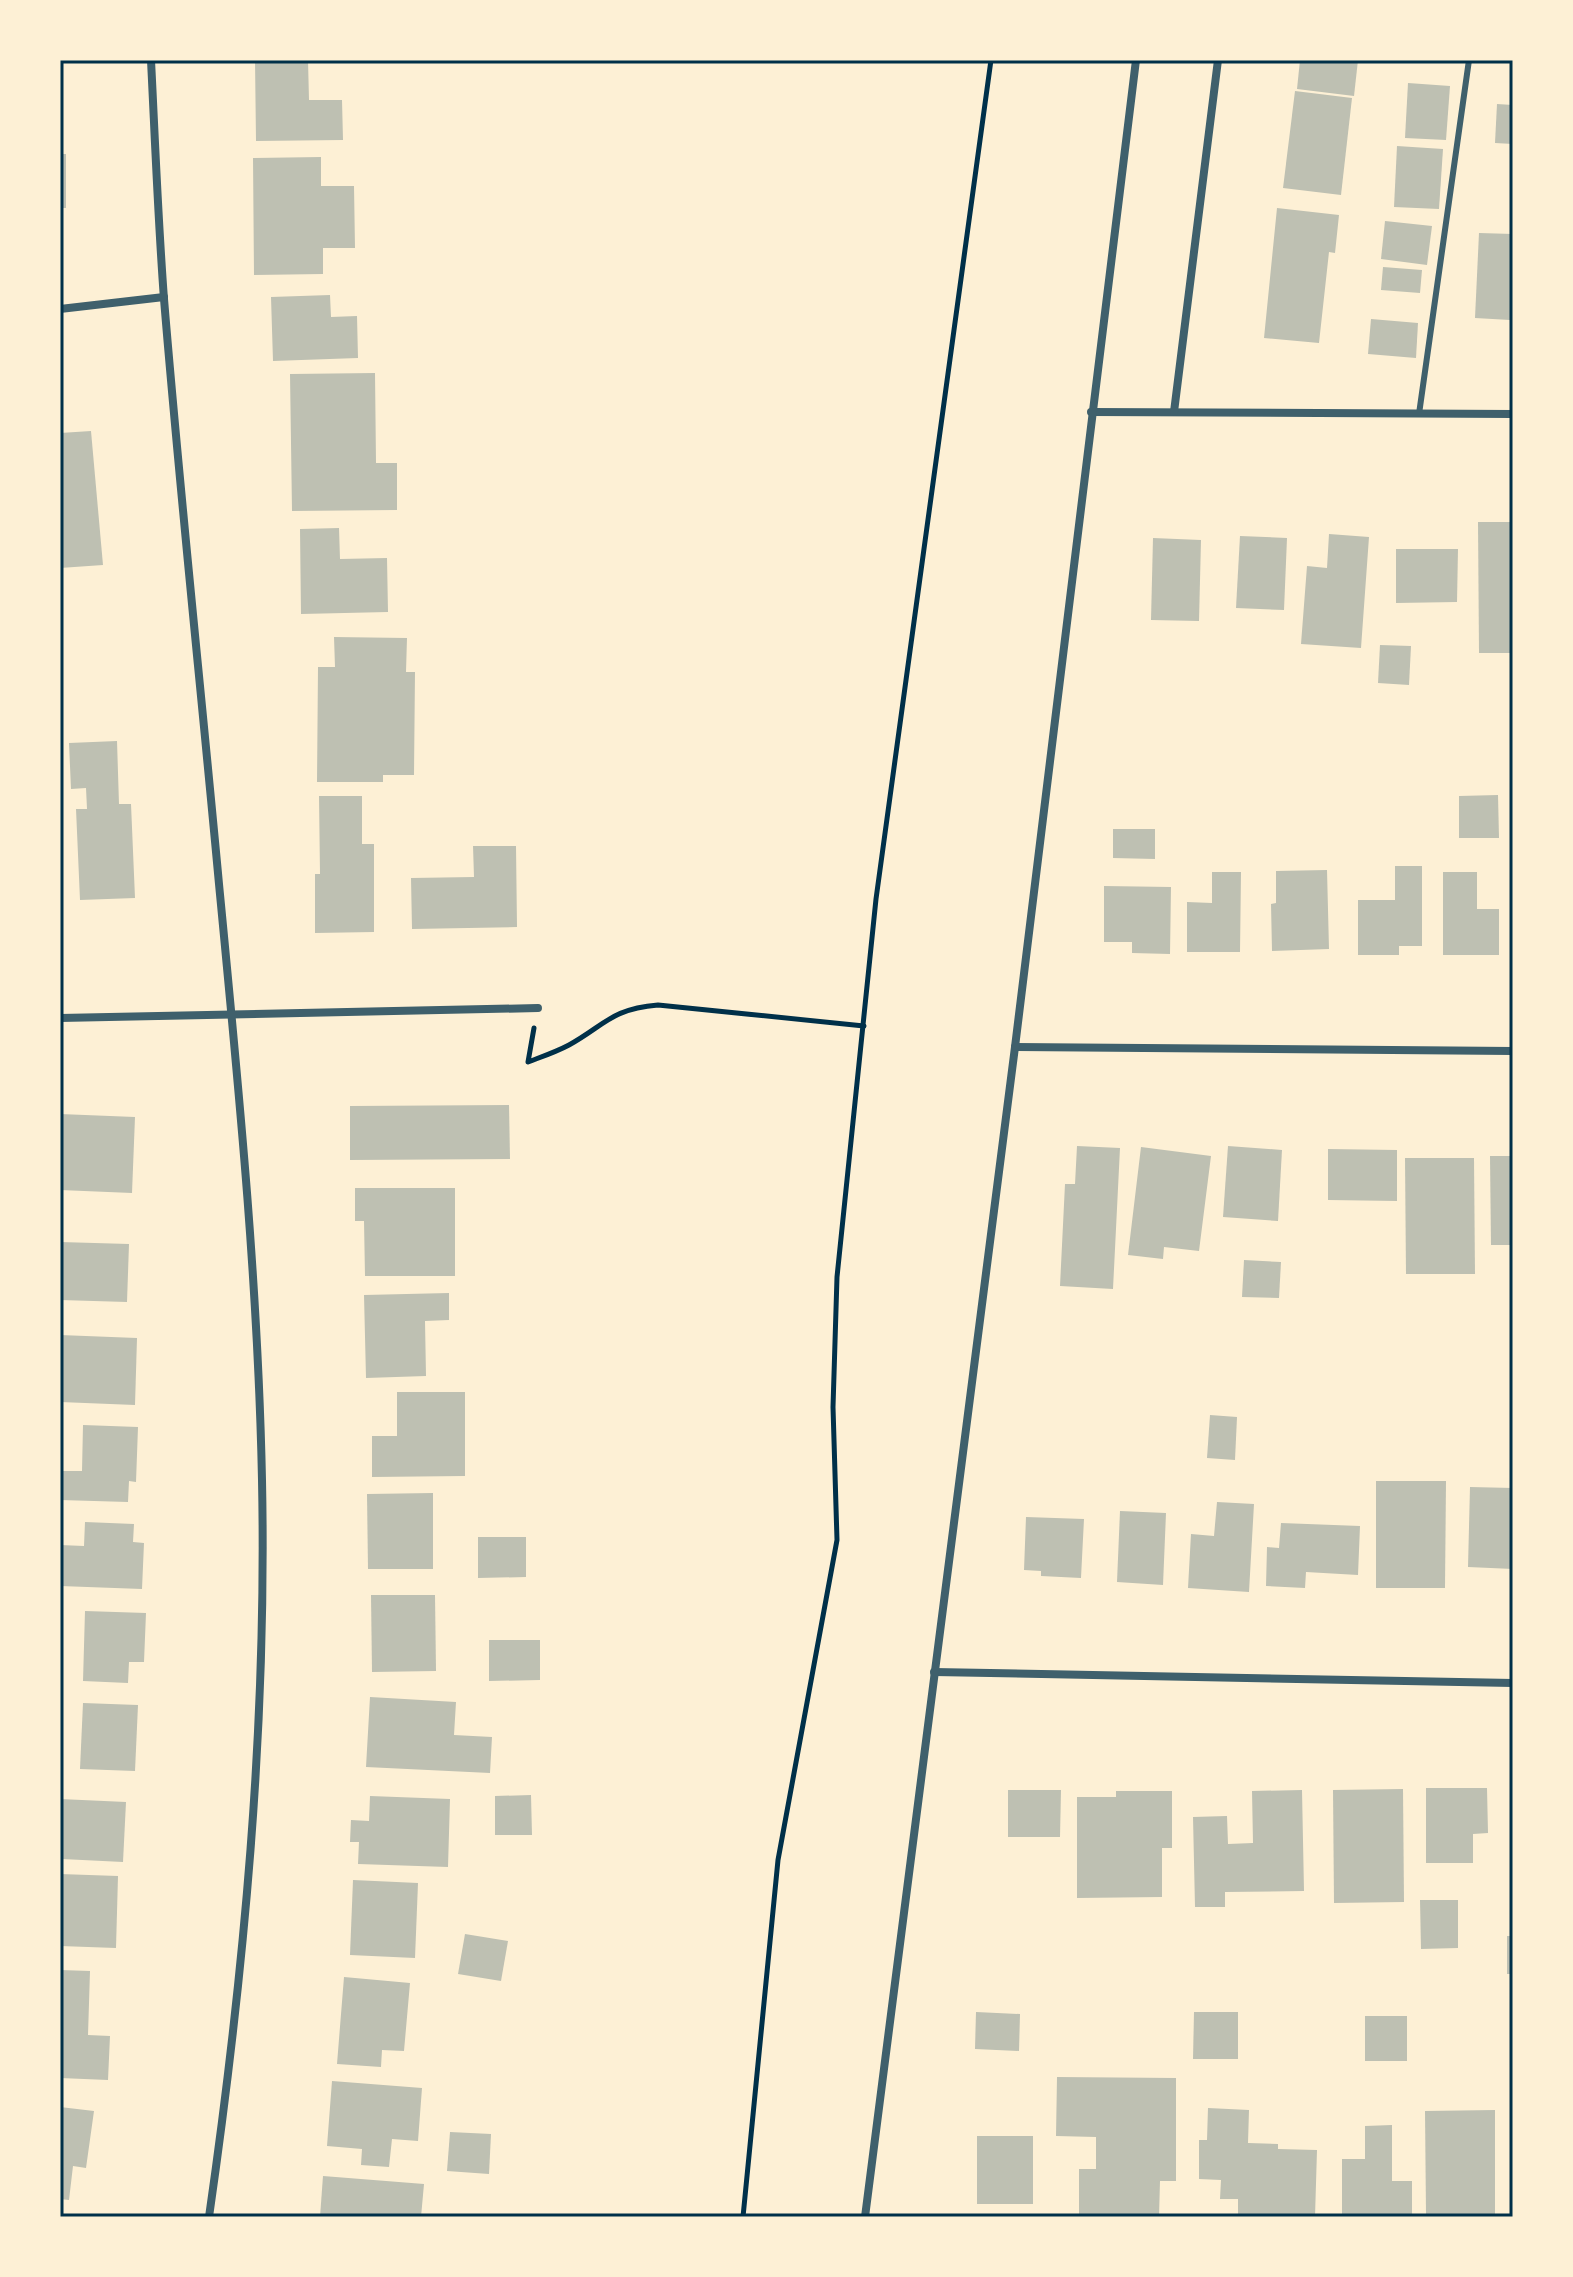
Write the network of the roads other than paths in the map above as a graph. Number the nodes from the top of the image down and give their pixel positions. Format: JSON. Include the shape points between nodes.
{"nodes":[{"id":1,"x":151,"y":60,"type":"edge"},
{"id":2,"x":1136,"y":60,"type":"edge"},
{"id":3,"x":1218,"y":60,"type":"edge"},
{"id":4,"x":1469,"y":60,"type":"edge"},
{"id":5,"x":164,"y":297,"type":"junction"},
{"id":6,"x":60,"y":309,"type":"edge"},
{"id":7,"x":1091,"y":412,"type":"junction"},
{"id":8,"x":1174,"y":412,"type":"junction"},
{"id":9,"x":1419,"y":414,"type":"junction"},
{"id":10,"x":1513,"y":414,"type":"edge"},
{"id":11,"x":538,"y":1008,"type":"road end"},
{"id":12,"x":231,"y":1014,"type":"junction"},
{"id":13,"x":60,"y":1018,"type":"edge"},
{"id":14,"x":1015,"y":1047,"type":"junction"},
{"id":15,"x":1513,"y":1051,"type":"edge"},
{"id":16,"x":934,"y":1672,"type":"junction"},
{"id":17,"x":1513,"y":1683,"type":"edge"},
{"id":18,"x":209,"y":2217,"type":"edge"},
{"id":19,"x":865,"y":2217,"type":"edge"}],
"edges":[{"from":1,"to":5,"type":"street"},
{"from":2,"to":7,"type":"street"},
{"from":3,"to":8,"type":"street"},
{"from":4,"to":9,"type":"lane"},
{"from":5,"to":6,"type":"street"},
{"from":5,"to":12,"type":"street"},
{"from":7,"to":8,"type":"street"},
{"from":7,"to":14,"type":"street"},
{"from":8,"to":9,"type":"street"},
{"from":9,"to":10,"type":"street"},
{"from":11,"to":12,"type":"street"},
{"from":12,"to":13,"type":"street"},
{"from":12,"to":18,"type":"street","via":[[255,1310],[262,1482],[261,1683],[236,2011]]},
{"from":14,"to":15,"type":"street"},
{"from":14,"to":16,"type":"street"},
{"from":16,"to":17,"type":"street"},
{"from":16,"to":19,"type":"street"}]}
